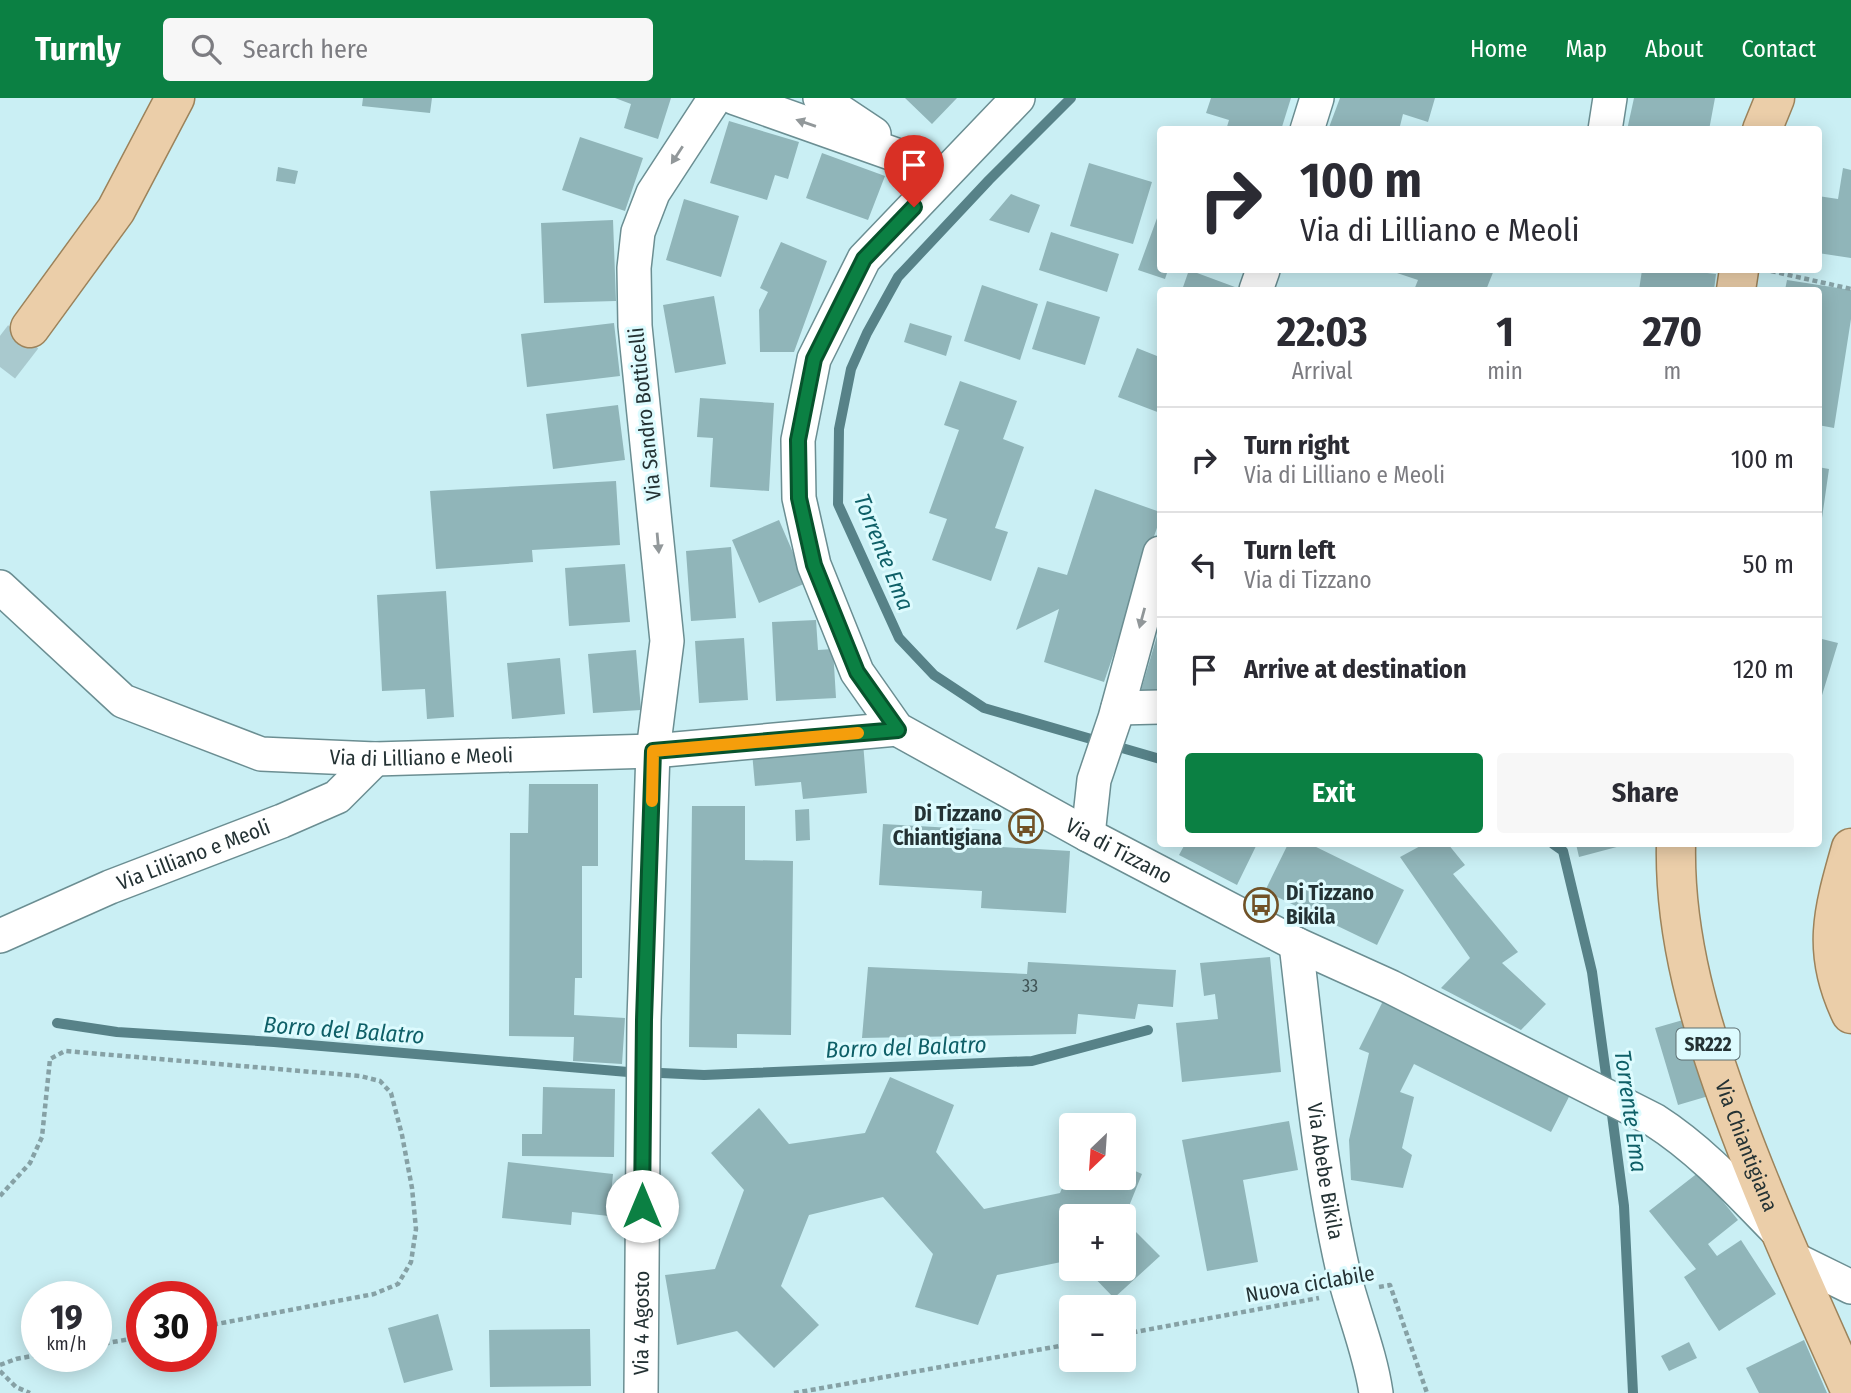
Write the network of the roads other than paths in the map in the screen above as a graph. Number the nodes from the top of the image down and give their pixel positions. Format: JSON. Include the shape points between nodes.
{"nodes":[{"id":1,"x":175,"y":98,"type":"edge"},
{"id":2,"x":715,"y":98,"type":"edge"},
{"id":3,"x":735,"y":98,"type":"edge"},
{"id":4,"x":820,"y":98,"type":"edge"},
{"id":5,"x":1018,"y":98,"type":"edge"},
{"id":6,"x":1317,"y":98,"type":"edge"},
{"id":7,"x":1610,"y":98,"type":"edge"},
{"id":8,"x":1775,"y":98,"type":"edge"},
{"id":9,"x":1308,"y":126,"type":"edge"},
{"id":10,"x":1606,"y":126,"type":"edge"},
{"id":11,"x":1764,"y":126,"type":"edge"},
{"id":12,"x":932,"y":167,"type":"junction"},
{"id":13,"x":30,"y":328,"type":"tunnel mouth"},
{"id":14,"x":1157,"y":564,"type":"edge"},
{"id":15,"x":0,"y":587,"type":"edge"},
{"id":16,"x":1157,"y":707,"type":"edge"},
{"id":17,"x":1117,"y":713,"type":"junction"},
{"id":18,"x":898,"y":730,"type":"junction"},
{"id":19,"x":653,"y":751,"type":"junction"},
{"id":20,"x":375,"y":759,"type":"junction"},
{"id":21,"x":1088,"y":835,"type":"junction"},
{"id":22,"x":1676,"y":847,"type":"edge"},
{"id":23,"x":1851,"y":848,"type":"edge"},
{"id":24,"x":0,"y":936,"type":"edge"},
{"id":25,"x":1296,"y":944,"type":"junction"},
{"id":26,"x":1851,"y":1014,"type":"edge"},
{"id":27,"x":1787,"y":1247,"type":"junction"},
{"id":28,"x":1851,"y":1287,"type":"edge"},
{"id":29,"x":1851,"y":1392,"type":"edge"},
{"id":30,"x":641,"y":1393,"type":"edge"},
{"id":31,"x":1376,"y":1393,"type":"edge"}],
"edges":[{"from":1,"to":13,"type":"main road","via":[[116,210]]},
{"from":2,"to":19,"type":"street","name":"Via Sandro Botticelli","one_way":true,"via":[[653,193],[638,232],[634,268],[635,326],[667,641]]},
{"from":12,"to":3,"type":"street","one_way":true},
{"from":4,"to":12,"type":"street"},
{"from":5,"to":12,"type":"street","name":"Via di Tizzano"},
{"from":6,"to":9,"type":"street"},
{"from":7,"to":10,"type":"street"},
{"from":8,"to":11,"type":"main road"},
{"from":12,"to":18,"type":"street","name":"Via di Tizzano","via":[[864,259],[814,359],[798,440],[799,498],[814,565],[857,672]]},
{"from":14,"to":17,"type":"street","one_way":true},
{"from":15,"to":20,"type":"street","name":"Via di Lilliano e Meoli","via":[[123,701],[261,754]]},
{"from":16,"to":17,"type":"street"},
{"from":17,"to":21,"type":"street","via":[[1094,780]]},
{"from":18,"to":19,"type":"street","name":"Via di Lilliano e Meoli"},
{"from":18,"to":21,"type":"street","name":"Via di Tizzano"},
{"from":19,"to":20,"type":"street","name":"Via di Lilliano e Meoli"},
{"from":19,"to":30,"type":"street","name":"Via 4 Agosto","via":[[644,1020]]},
{"from":20,"to":24,"type":"street","name":"Via Lilliano e Meoli","via":[[337,797]]},
{"from":21,"to":25,"type":"street","name":"Via di Tizzano"},
{"from":22,"to":27,"type":"main road","name":"Via Chiantigiana","number":"SR222","via":[[1689,972],[1708,1045]]},
{"from":23,"to":26,"type":"main road","via":[[1833,918],[1832,949],[1835,976]]},
{"from":25,"to":27,"type":"street","name":"Via di Tizzano","via":[[1654,1120],[1712,1164]]},
{"from":25,"to":31,"type":"street","name":"Via Abebe Bikila","via":[[1319,1136],[1345,1276]]},
{"from":27,"to":28,"type":"street","name":"Via di Tizzano"},
{"from":27,"to":29,"type":"main road","name":"Via Chiantigiana","number":"SR222"}]}
